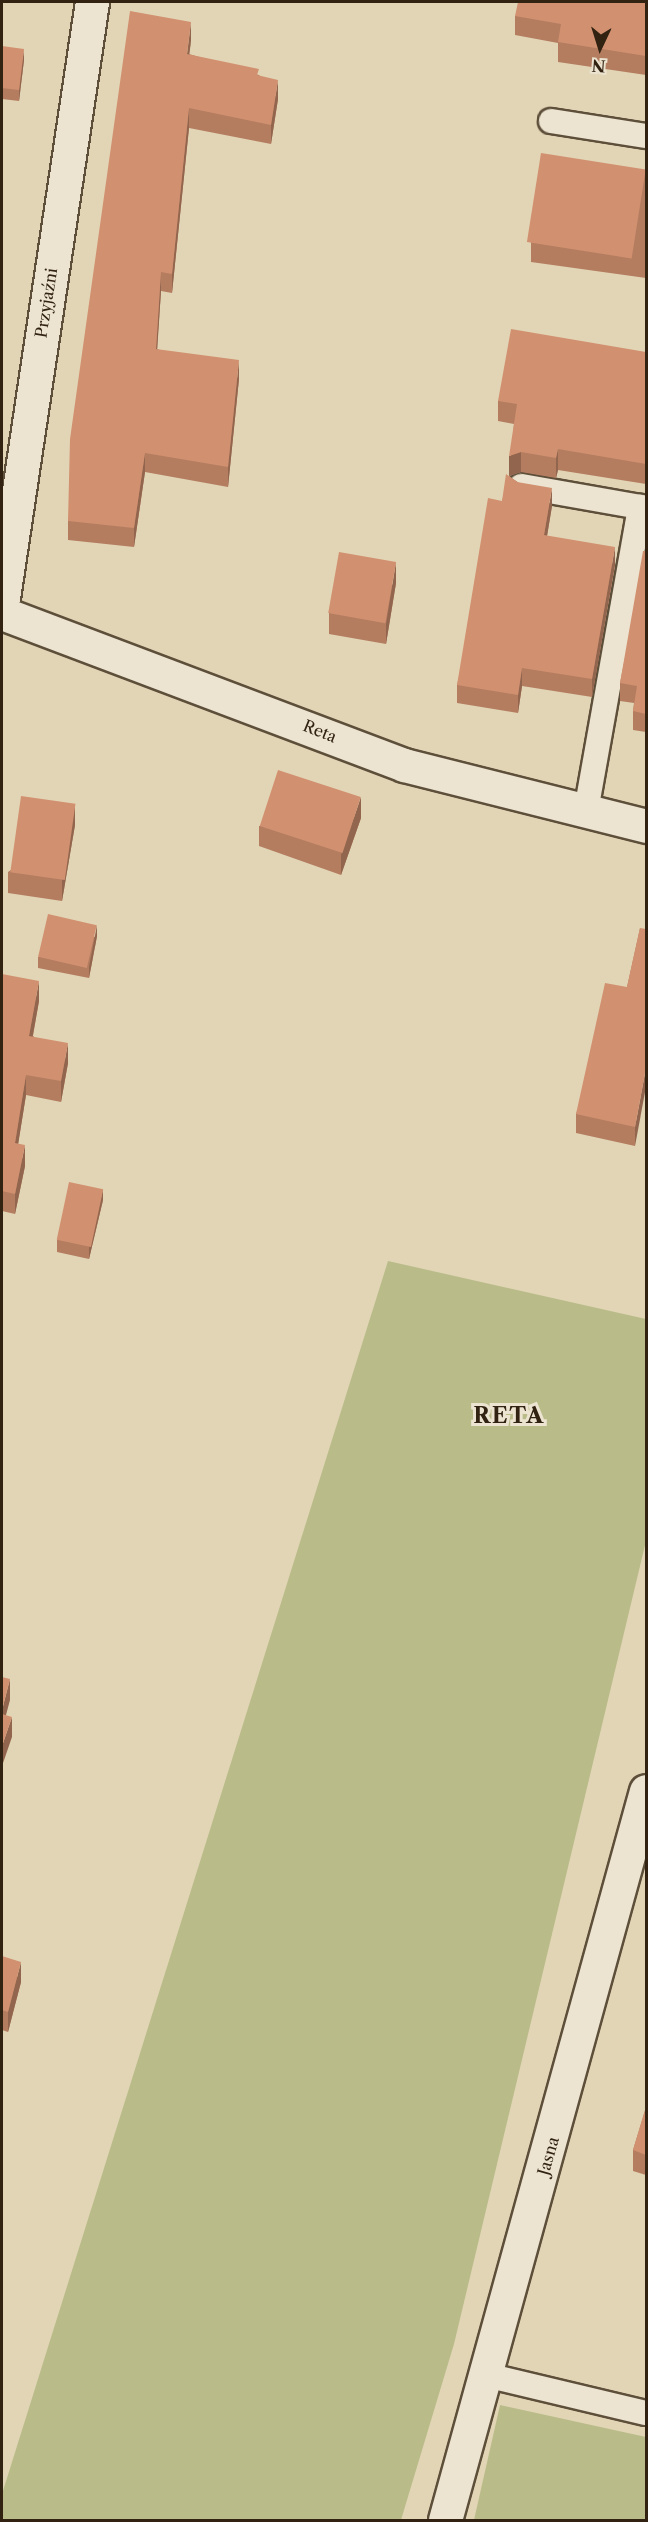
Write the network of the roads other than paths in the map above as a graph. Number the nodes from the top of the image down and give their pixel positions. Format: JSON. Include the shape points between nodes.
{"nodes":[{"id":1,"x":92,"y":2,"type":"edge"},
{"id":2,"x":551,"y":122,"type":"dead end"},
{"id":3,"x":646,"y":136,"type":"edge"},
{"id":4,"x":519,"y":486,"type":"edge"},
{"id":5,"x":643,"y":508,"type":"edge"},
{"id":6,"x":2,"y":604,"type":"edge"},
{"id":7,"x":2,"y":613,"type":"edge"},
{"id":8,"x":586,"y":811,"type":"junction"},
{"id":9,"x":646,"y":826,"type":"edge"},
{"id":10,"x":646,"y":1791,"type":"edge"},
{"id":11,"x":486,"y":2375,"type":"junction"},
{"id":12,"x":646,"y":2412,"type":"edge"},
{"id":13,"x":445,"y":2520,"type":"edge"}],
"edges":[{"from":1,"to":6,"type":"street","name":"Przyjaźni"},
{"from":2,"to":3,"type":"lane"},
{"from":4,"to":5,"type":"lane"},
{"from":5,"to":8,"type":"lane"},
{"from":7,"to":8,"type":"street","name":"Reta","via":[[404,765]]},
{"from":8,"to":9,"type":"street","name":"Reta"},
{"from":10,"to":11,"type":"street","name":"Jasna"},
{"from":11,"to":12,"type":"lane"},
{"from":11,"to":13,"type":"street","name":"Jasna"}]}
